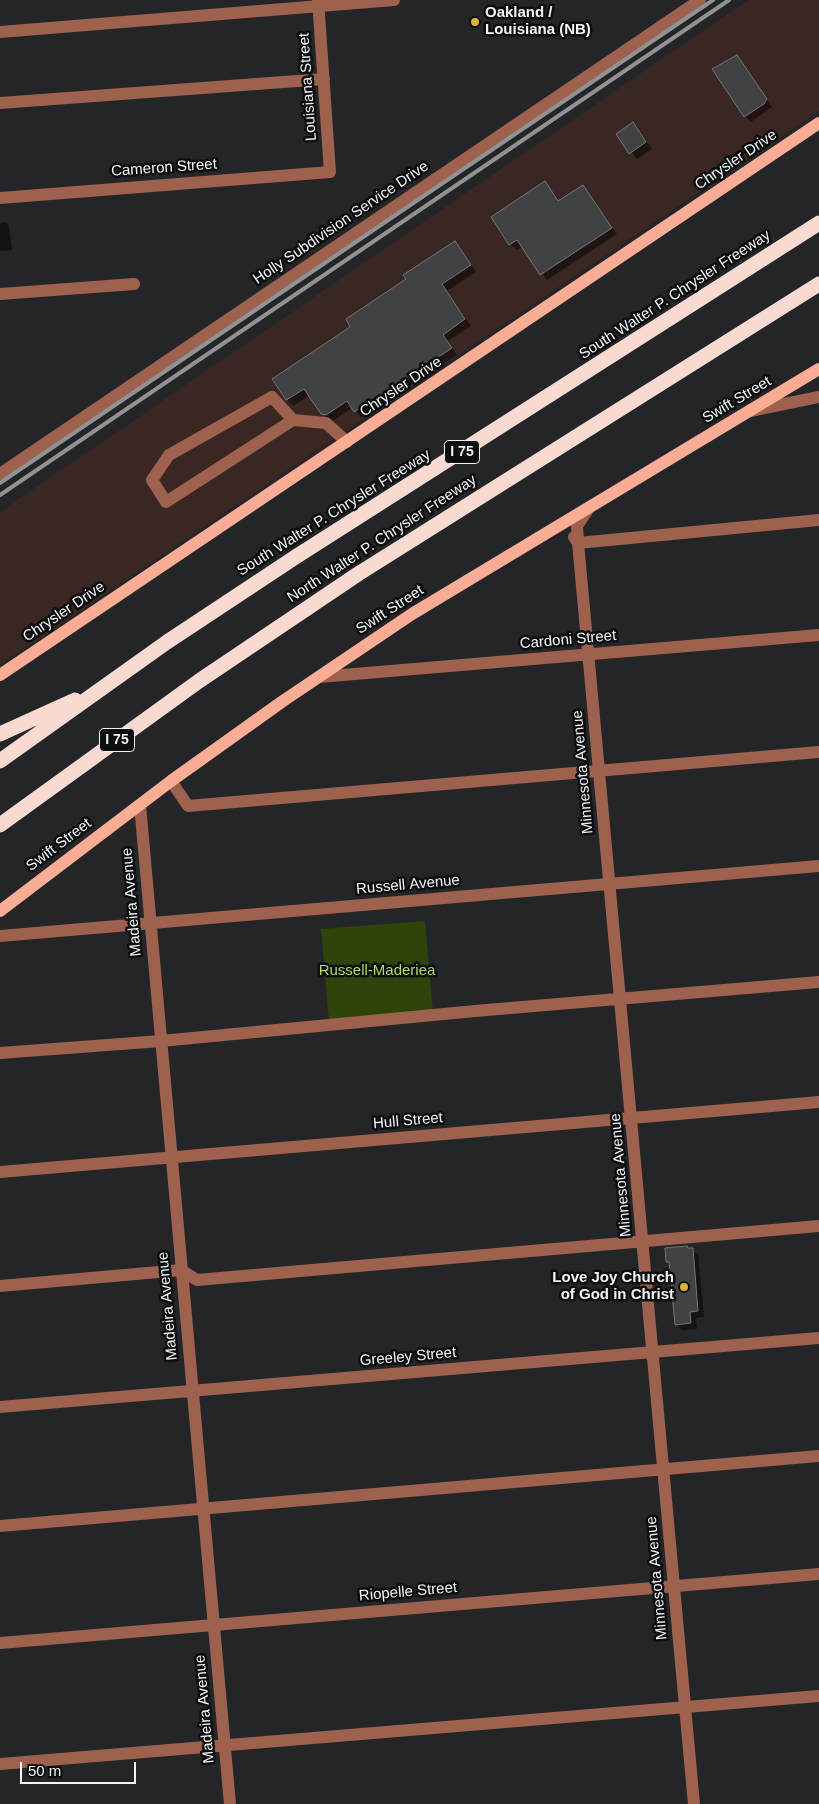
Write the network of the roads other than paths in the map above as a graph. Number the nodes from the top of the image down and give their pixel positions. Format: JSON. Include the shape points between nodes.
{"nodes":[{"id":1,"x":394,"y":0,"type":"edge"},
{"id":2,"x":700,"y":0,"type":"edge"},
{"id":3,"x":318,"y":3,"type":"edge"},
{"id":4,"x":0,"y":32,"type":"edge"},
{"id":5,"x":324,"y":79,"type":"junction"},
{"id":6,"x":0,"y":103,"type":"edge"},
{"id":7,"x":819,"y":124,"type":"edge"},
{"id":8,"x":330,"y":172,"type":"joint"},
{"id":9,"x":0,"y":198,"type":"edge"},
{"id":10,"x":819,"y":223,"type":"edge"},
{"id":11,"x":134,"y":284,"type":"dead end"},
{"id":12,"x":819,"y":284,"type":"edge"},
{"id":13,"x":0,"y":294,"type":"edge"},
{"id":14,"x":819,"y":369,"type":"edge"},
{"id":15,"x":819,"y":398,"type":"edge"},
{"id":16,"x":749,"y":411,"type":"junction"},
{"id":17,"x":293,"y":420,"type":"junction"},
{"id":18,"x":347,"y":442,"type":"junction"},
{"id":19,"x":0,"y":474,"type":"edge"},
{"id":20,"x":590,"y":506,"type":"junction"},
{"id":21,"x":819,"y":520,"type":"edge"},
{"id":22,"x":567,"y":521,"type":"junction"},
{"id":23,"x":578,"y":543,"type":"junction"},
{"id":24,"x":819,"y":635,"type":"edge"},
{"id":25,"x":588,"y":654,"type":"junction"},
{"id":26,"x":0,"y":675,"type":"edge"},
{"id":27,"x":319,"y":677,"type":"junction"},
{"id":28,"x":108,"y":684,"type":"junction"},
{"id":29,"x":0,"y":734,"type":"edge"},
{"id":30,"x":819,"y":752,"type":"edge"},
{"id":31,"x":0,"y":761,"type":"edge"},
{"id":32,"x":599,"y":771,"type":"junction"},
{"id":33,"x":171,"y":782,"type":"junction"},
{"id":34,"x":36,"y":800,"type":"junction"},
{"id":35,"x":140,"y":805,"type":"junction"},
{"id":36,"x":0,"y":825,"type":"edge"},
{"id":37,"x":0,"y":835,"type":"edge"},
{"id":38,"x":819,"y":866,"type":"edge"},
{"id":39,"x":610,"y":884,"type":"junction"},
{"id":40,"x":0,"y":910,"type":"edge"},
{"id":41,"x":150,"y":923,"type":"junction"},
{"id":42,"x":0,"y":936,"type":"edge"},
{"id":43,"x":819,"y":982,"type":"edge"},
{"id":44,"x":621,"y":999,"type":"junction"},
{"id":45,"x":161,"y":1041,"type":"junction"},
{"id":46,"x":0,"y":1053,"type":"edge"},
{"id":47,"x":819,"y":1102,"type":"edge"},
{"id":48,"x":632,"y":1118,"type":"junction"},
{"id":49,"x":171,"y":1157,"type":"junction"},
{"id":50,"x":0,"y":1172,"type":"edge"},
{"id":51,"x":819,"y":1226,"type":"edge"},
{"id":52,"x":643,"y":1241,"type":"junction"},
{"id":53,"x":182,"y":1270,"type":"junction"},
{"id":54,"x":0,"y":1286,"type":"edge"},
{"id":55,"x":819,"y":1338,"type":"edge"},
{"id":56,"x":653,"y":1352,"type":"junction"},
{"id":57,"x":193,"y":1391,"type":"junction"},
{"id":58,"x":0,"y":1408,"type":"edge"},
{"id":59,"x":819,"y":1456,"type":"edge"},
{"id":60,"x":664,"y":1470,"type":"junction"},
{"id":61,"x":203,"y":1510,"type":"junction"},
{"id":62,"x":0,"y":1526,"type":"edge"},
{"id":63,"x":819,"y":1574,"type":"edge"},
{"id":64,"x":674,"y":1586,"type":"junction"},
{"id":65,"x":214,"y":1625,"type":"junction"},
{"id":66,"x":0,"y":1643,"type":"edge"},
{"id":67,"x":819,"y":1696,"type":"edge"},
{"id":68,"x":685,"y":1708,"type":"junction"},
{"id":69,"x":224,"y":1746,"type":"junction"},
{"id":70,"x":0,"y":1764,"type":"edge"},
{"id":71,"x":230,"y":1804,"type":"edge"},
{"id":72,"x":694,"y":1804,"type":"edge"}],
"edges":[{"from":1,"to":3,"type":"street"},
{"from":2,"to":19,"type":"street","name":"Holly Subdivision Service Drive"},
{"from":3,"to":4,"type":"street"},
{"from":3,"to":5,"type":"street","name":"Louisiana Street"},
{"from":5,"to":6,"type":"street"},
{"from":5,"to":8,"type":"street","name":"Louisiana Street"},
{"from":7,"to":18,"type":"main road","name":"Chrysler Drive"},
{"from":8,"to":9,"type":"street","name":"Cameron Street"},
{"from":10,"to":28,"type":"highway","name":"South Walter P. Chrysler Freeway","number":"I 75","via":[[297,556]]},
{"from":11,"to":13,"type":"street"},
{"from":12,"to":34,"type":"highway","name":"North Walter P. Chrysler Freeway","number":"I 75","via":[[358,574],[199,681]]},
{"from":14,"to":16,"type":"main road","name":"Swift Street"},
{"from":15,"to":16,"type":"street"},
{"from":16,"to":20,"type":"main road","name":"Swift Street"},
{"from":17,"to":17,"type":"street","via":[[166,502],[152,480],[168,455],[272,397]]},
{"from":17,"to":18,"type":"street","via":[[326,423]]},
{"from":18,"to":26,"type":"main road","name":"Chrysler Drive"},
{"from":20,"to":22,"type":"main road","name":"Swift Street"},
{"from":20,"to":23,"type":"street","name":"Minnesota Avenue","via":[[578,526]]},
{"from":21,"to":23,"type":"street"},
{"from":22,"to":23,"type":"street","name":"Minnesota Avenue"},
{"from":22,"to":27,"type":"main road","name":"Swift Street","via":[[412,614]]},
{"from":23,"to":25,"type":"street","name":"Minnesota Avenue"},
{"from":24,"to":25,"type":"street","name":"Cardoni Street"},
{"from":25,"to":27,"type":"street","name":"Cardoni Street"},
{"from":25,"to":32,"type":"street","name":"Minnesota Avenue"},
{"from":27,"to":33,"type":"main road","name":"Swift Street"},
{"from":28,"to":29,"type":"highway"},
{"from":28,"to":31,"type":"highway","name":"South Walter P. Chrysler Freeway","number":"I 75"},
{"from":30,"to":32,"type":"street"},
{"from":32,"to":33,"type":"street","via":[[188,806]]},
{"from":32,"to":39,"type":"street","name":"Minnesota Avenue"},
{"from":33,"to":35,"type":"main road","name":"Swift Street"},
{"from":34,"to":36,"type":"highway","name":"North Walter P. Chrysler Freeway","number":"I 75"},
{"from":34,"to":37,"type":"highway"},
{"from":35,"to":40,"type":"main road","name":"Swift Street"},
{"from":35,"to":41,"type":"street","name":"Madeira Avenue"},
{"from":38,"to":39,"type":"street","name":"Russell Avenue"},
{"from":39,"to":41,"type":"street","name":"Russell Avenue"},
{"from":39,"to":44,"type":"street","name":"Minnesota Avenue"},
{"from":41,"to":42,"type":"street","name":"Russell Avenue"},
{"from":41,"to":45,"type":"street","name":"Madeira Avenue"},
{"from":43,"to":44,"type":"street"},
{"from":44,"to":45,"type":"street"},
{"from":44,"to":48,"type":"street","name":"Minnesota Avenue"},
{"from":45,"to":46,"type":"street"},
{"from":45,"to":49,"type":"street","name":"Madeira Avenue"},
{"from":47,"to":48,"type":"street","name":"Hull Street"},
{"from":48,"to":49,"type":"street","name":"Hull Street"},
{"from":48,"to":52,"type":"street","name":"Minnesota Avenue"},
{"from":49,"to":50,"type":"street","name":"Hull Street"},
{"from":49,"to":53,"type":"street","name":"Madeira Avenue"},
{"from":51,"to":52,"type":"street"},
{"from":52,"to":53,"type":"street","via":[[197,1280]]},
{"from":52,"to":56,"type":"street","name":"Minnesota Avenue"},
{"from":53,"to":54,"type":"street"},
{"from":53,"to":57,"type":"street","name":"Madeira Avenue"},
{"from":55,"to":56,"type":"street","name":"Greeley Street"},
{"from":56,"to":57,"type":"street","name":"Greeley Street"},
{"from":56,"to":60,"type":"street","name":"Minnesota Avenue"},
{"from":57,"to":58,"type":"street","name":"Greeley Street"},
{"from":57,"to":61,"type":"street","name":"Madeira Avenue"},
{"from":59,"to":60,"type":"street"},
{"from":60,"to":61,"type":"street"},
{"from":60,"to":64,"type":"street","name":"Minnesota Avenue"},
{"from":61,"to":62,"type":"street"},
{"from":61,"to":65,"type":"street","name":"Madeira Avenue"},
{"from":63,"to":64,"type":"street","name":"Riopelle Street"},
{"from":64,"to":65,"type":"street","name":"Riopelle Street"},
{"from":64,"to":68,"type":"street","name":"Minnesota Avenue"},
{"from":65,"to":66,"type":"street","name":"Riopelle Street"},
{"from":65,"to":69,"type":"street","name":"Madeira Avenue"},
{"from":67,"to":68,"type":"street"},
{"from":68,"to":69,"type":"street"},
{"from":68,"to":72,"type":"street","name":"Minnesota Avenue"},
{"from":69,"to":70,"type":"street"},
{"from":69,"to":71,"type":"street","name":"Madeira Avenue"}]}
